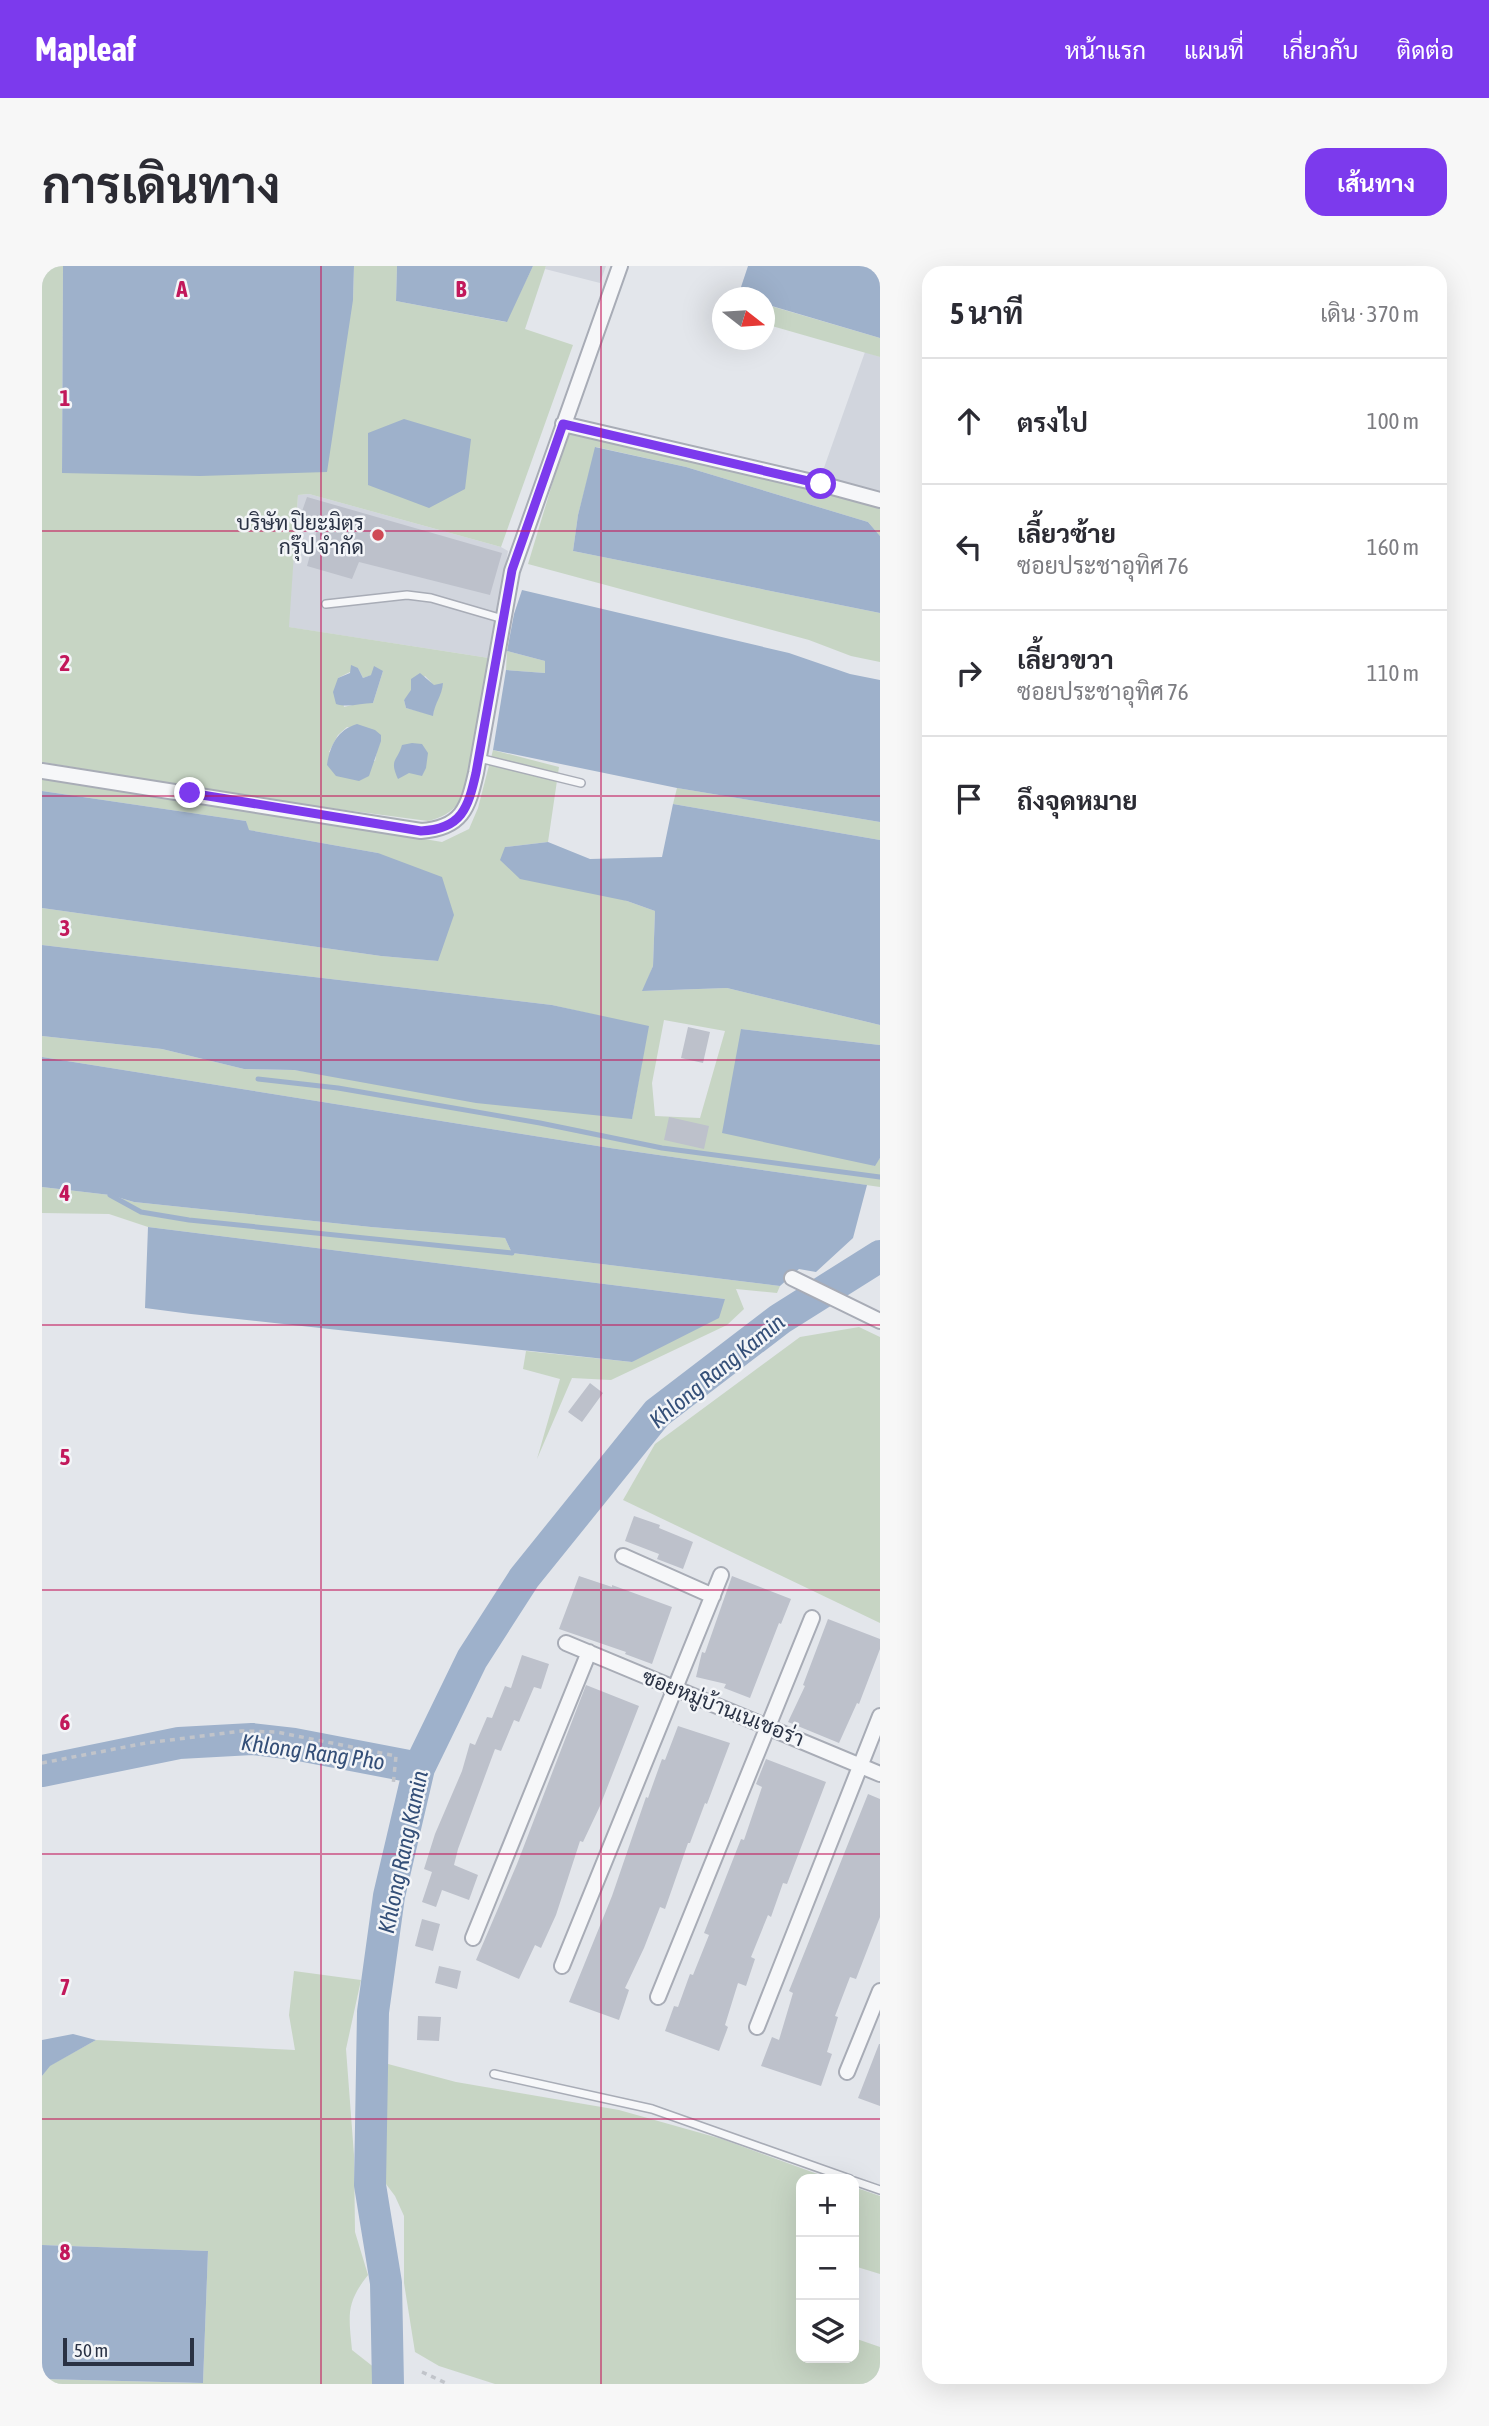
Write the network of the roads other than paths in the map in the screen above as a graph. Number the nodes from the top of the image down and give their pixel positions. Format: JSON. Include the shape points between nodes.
{"nodes":[{"id":1,"x":620,"y":266,"type":"edge"},
{"id":2,"x":563,"y":424,"type":"junction"},
{"id":3,"x":880,"y":500,"type":"edge"},
{"id":4,"x":326,"y":604,"type":"dead end"},
{"id":5,"x":503,"y":619,"type":"junction"},
{"id":6,"x":479,"y":758,"type":"junction"},
{"id":7,"x":42,"y":771,"type":"edge"},
{"id":8,"x":581,"y":783,"type":"dead end"},
{"id":9,"x":792,"y":1278,"type":"dead end"},
{"id":10,"x":879,"y":1320,"type":"edge"},
{"id":11,"x":623,"y":1556,"type":"dead end"},
{"id":12,"x":722,"y":1575,"type":"dead end"},
{"id":13,"x":713,"y":1595,"type":"junction"},
{"id":14,"x":812,"y":1618,"type":"dead end"},
{"id":15,"x":566,"y":1643,"type":"dead end"},
{"id":16,"x":589,"y":1652,"type":"junction"},
{"id":17,"x":675,"y":1689,"type":"junction"},
{"id":18,"x":880,"y":1716,"type":"edge"},
{"id":19,"x":768,"y":1726,"type":"junction"},
{"id":20,"x":860,"y":1766,"type":"junction"},
{"id":21,"x":880,"y":1774,"type":"edge"},
{"id":22,"x":473,"y":1938,"type":"dead end"},
{"id":23,"x":562,"y":1966,"type":"dead end"},
{"id":24,"x":880,"y":1991,"type":"edge"},
{"id":25,"x":658,"y":1997,"type":"dead end"},
{"id":26,"x":757,"y":2027,"type":"dead end"},
{"id":27,"x":847,"y":2072,"type":"dead end"},
{"id":28,"x":494,"y":2074,"type":"dead end"},
{"id":29,"x":835,"y":2174,"type":"edge"},
{"id":30,"x":859,"y":2182,"type":"edge"},
{"id":31,"x":880,"y":2190,"type":"edge"}],
"edges":[{"from":1,"to":2,"type":"street"},
{"from":2,"to":3,"type":"street"},
{"from":2,"to":5,"type":"street","via":[[512,570]]},
{"from":4,"to":5,"type":"lane","via":[[407,595]]},
{"from":5,"to":6,"type":"street"},
{"from":6,"to":7,"type":"street","via":[[471,798],[460,816],[436,830],[421,831]]},
{"from":6,"to":8,"type":"lane"},
{"from":9,"to":10,"type":"street"},
{"from":11,"to":13,"type":"street"},
{"from":12,"to":13,"type":"street"},
{"from":13,"to":17,"type":"street"},
{"from":14,"to":19,"type":"street"},
{"from":15,"to":16,"type":"street","name":"ซอยหมู่บ้านเนเชอร่า"},
{"from":16,"to":17,"type":"street","name":"ซอยหมู่บ้านเนเชอร่า"},
{"from":16,"to":22,"type":"street"},
{"from":17,"to":19,"type":"street","name":"ซอยหมู่บ้านเนเชอร่า"},
{"from":17,"to":23,"type":"street"},
{"from":18,"to":20,"type":"street"},
{"from":19,"to":20,"type":"street","name":"ซอยหมู่บ้านเนเชอร่า"},
{"from":19,"to":25,"type":"street"},
{"from":20,"to":21,"type":"street","name":"ซอยหมู่บ้านเนเชอร่า"},
{"from":20,"to":26,"type":"street"},
{"from":24,"to":27,"type":"street"},
{"from":28,"to":29,"type":"lane","via":[[652,2109]]},
{"from":30,"to":31,"type":"lane"}]}
